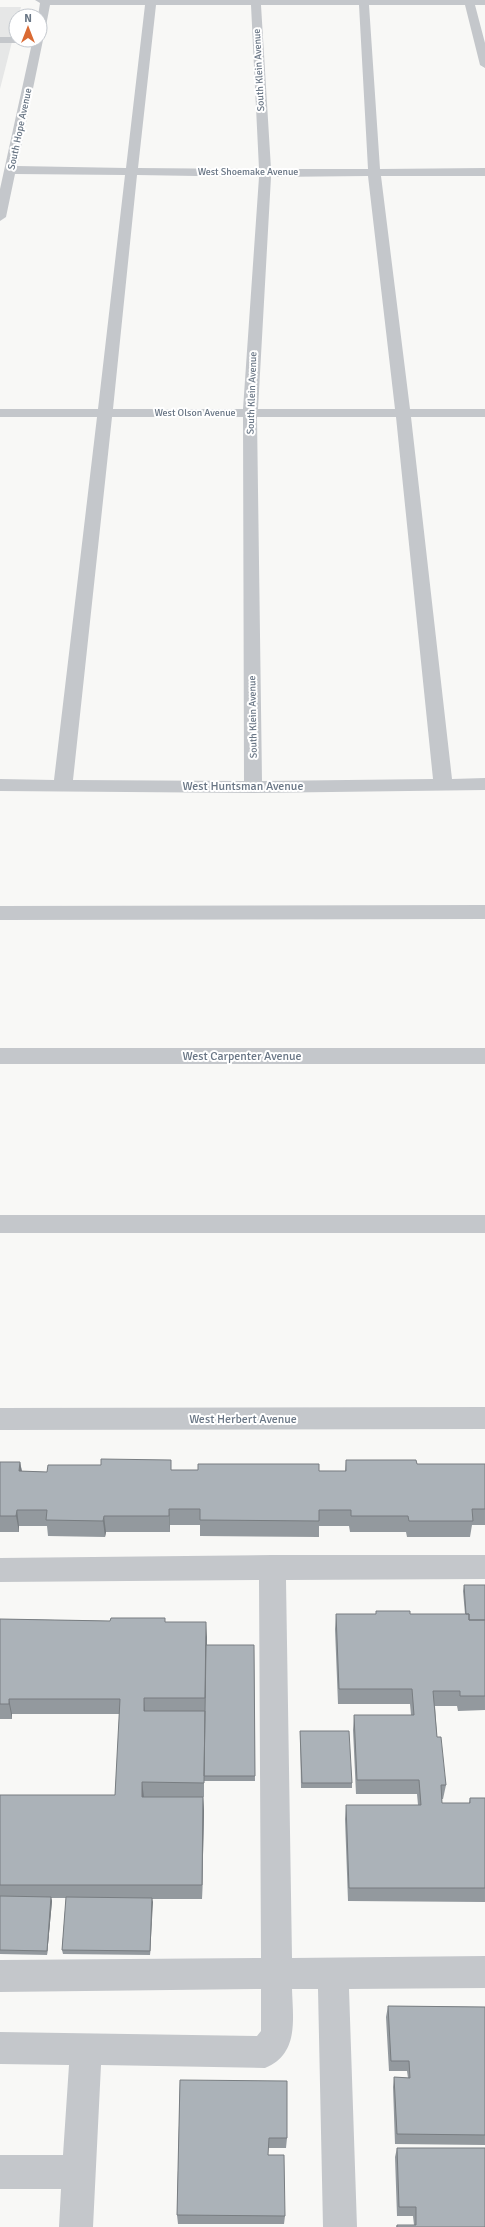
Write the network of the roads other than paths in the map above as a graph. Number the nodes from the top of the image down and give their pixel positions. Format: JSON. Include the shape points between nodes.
{"nodes":[{"id":1,"x":44,"y":1,"type":"edge"},
{"id":2,"x":151,"y":1,"type":"edge"},
{"id":3,"x":256,"y":1,"type":"edge"},
{"id":4,"x":364,"y":1,"type":"edge"},
{"id":5,"x":469,"y":1,"type":"edge"},
{"id":6,"x":485,"y":2,"type":"edge"},
{"id":7,"x":36,"y":48,"type":"edge"},
{"id":8,"x":485,"y":65,"type":"edge"},
{"id":9,"x":12,"y":170,"type":"junction"},
{"id":10,"x":132,"y":171,"type":"junction"},
{"id":11,"x":374,"y":172,"type":"junction"},
{"id":12,"x":485,"y":172,"type":"edge"},
{"id":13,"x":265,"y":173,"type":"junction"},
{"id":14,"x":0,"y":217,"type":"edge"},
{"id":15,"x":0,"y":413,"type":"edge"},
{"id":16,"x":105,"y":413,"type":"junction"},
{"id":17,"x":250,"y":413,"type":"junction"},
{"id":18,"x":403,"y":413,"type":"junction"},
{"id":19,"x":485,"y":413,"type":"edge"},
{"id":20,"x":443,"y":784,"type":"junction"},
{"id":21,"x":485,"y":784,"type":"edge"},
{"id":22,"x":0,"y":785,"type":"edge"},
{"id":23,"x":63,"y":786,"type":"junction"},
{"id":24,"x":253,"y":787,"type":"junction"},
{"id":25,"x":485,"y":912,"type":"edge"},
{"id":26,"x":0,"y":914,"type":"edge"},
{"id":27,"x":0,"y":1056,"type":"edge"},
{"id":28,"x":485,"y":1056,"type":"edge"},
{"id":29,"x":0,"y":1224,"type":"edge"},
{"id":30,"x":485,"y":1224,"type":"edge"},
{"id":31,"x":485,"y":1418,"type":"edge"},
{"id":32,"x":0,"y":1419,"type":"edge"},
{"id":33,"x":272,"y":1567,"type":"junction"},
{"id":34,"x":485,"y":1567,"type":"edge"},
{"id":35,"x":0,"y":1570,"type":"edge"},
{"id":36,"x":485,"y":1972,"type":"edge"},
{"id":37,"x":277,"y":1973,"type":"junction"},
{"id":38,"x":333,"y":1974,"type":"junction"},
{"id":39,"x":0,"y":1976,"type":"edge"},
{"id":40,"x":0,"y":2048,"type":"edge"},
{"id":41,"x":86,"y":2048,"type":"junction"},
{"id":42,"x":0,"y":2172,"type":"edge"},
{"id":43,"x":80,"y":2172,"type":"junction"},
{"id":44,"x":76,"y":2227,"type":"edge"},
{"id":45,"x":340,"y":2227,"type":"edge"}],
"edges":[{"from":1,"to":2,"type":"street"},
{"from":2,"to":3,"type":"street"},
{"from":2,"to":10,"type":"street"},
{"from":3,"to":4,"type":"street"},
{"from":3,"to":13,"type":"street","name":"South Klein Avenue"},
{"from":4,"to":5,"type":"street"},
{"from":4,"to":11,"type":"street"},
{"from":5,"to":6,"type":"street"},
{"from":5,"to":8,"type":"street"},
{"from":7,"to":9,"type":"street","name":"South Hope Avenue"},
{"from":9,"to":10,"type":"street","name":"West Shoemake Avenue"},
{"from":9,"to":14,"type":"street","name":"South Hope Avenue"},
{"from":10,"to":13,"type":"street","name":"West Shoemake Avenue"},
{"from":10,"to":16,"type":"street"},
{"from":11,"to":12,"type":"street","name":"West Shoemake Avenue"},
{"from":11,"to":13,"type":"street","name":"West Shoemake Avenue"},
{"from":11,"to":18,"type":"street"},
{"from":13,"to":17,"type":"street","name":"South Klein Avenue"},
{"from":15,"to":16,"type":"street","name":"West Olson Avenue"},
{"from":16,"to":17,"type":"street","name":"West Olson Avenue"},
{"from":16,"to":23,"type":"street"},
{"from":17,"to":18,"type":"street","name":"West Olson Avenue"},
{"from":17,"to":24,"type":"street","name":"South Klein Avenue"},
{"from":18,"to":19,"type":"street","name":"West Olson Avenue"},
{"from":18,"to":20,"type":"street"},
{"from":20,"to":21,"type":"street","name":"West Huntsman Avenue"},
{"from":20,"to":24,"type":"street","name":"West Huntsman Avenue"},
{"from":22,"to":23,"type":"street","name":"West Huntsman Avenue"},
{"from":23,"to":24,"type":"street","name":"West Huntsman Avenue"},
{"from":25,"to":26,"type":"street"},
{"from":27,"to":28,"type":"street","name":"West Carpenter Avenue"},
{"from":29,"to":30,"type":"street"},
{"from":31,"to":32,"type":"street","name":"West Herbert Avenue"},
{"from":33,"to":34,"type":"street"},
{"from":33,"to":35,"type":"street"},
{"from":33,"to":37,"type":"street"},
{"from":36,"to":38,"type":"street"},
{"from":37,"to":38,"type":"street"},
{"from":37,"to":39,"type":"street"},
{"from":37,"to":41,"type":"street","via":[[277,2036],[265,2052]]},
{"from":38,"to":45,"type":"street"},
{"from":40,"to":41,"type":"street"},
{"from":41,"to":43,"type":"street"},
{"from":42,"to":43,"type":"street"},
{"from":43,"to":44,"type":"street"}]}
